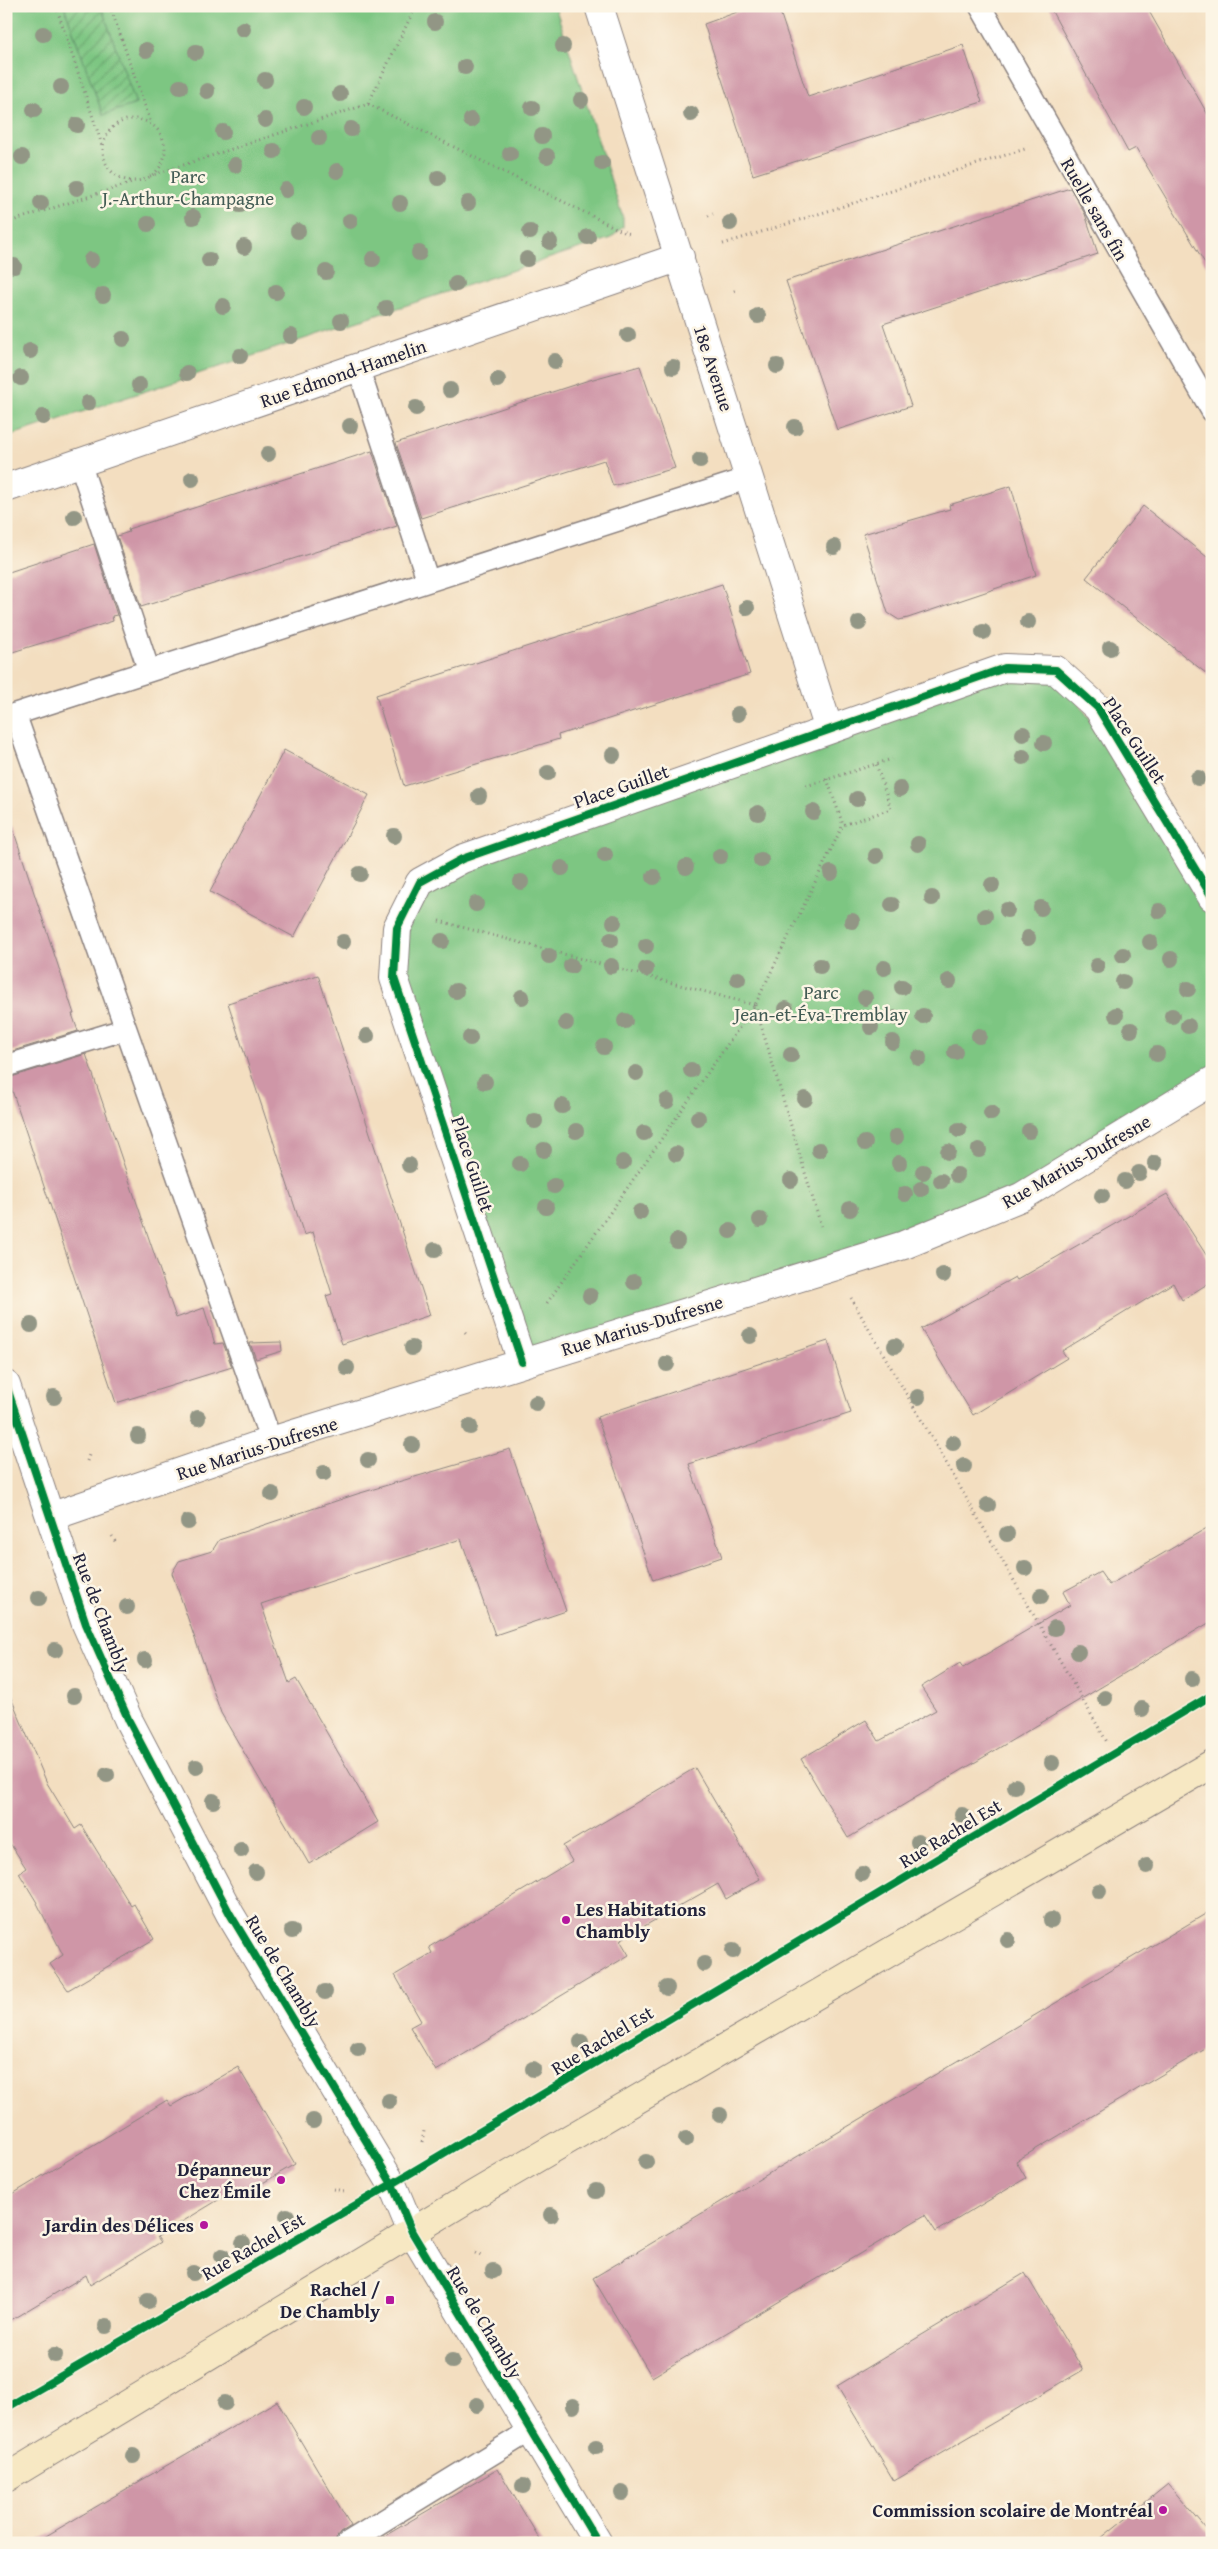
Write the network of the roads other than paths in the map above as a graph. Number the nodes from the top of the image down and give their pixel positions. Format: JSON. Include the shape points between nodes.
{"nodes":[{"id":1,"x":599,"y":6,"type":"edge"},
{"id":2,"x":980,"y":6,"type":"edge"},
{"id":3,"x":680,"y":257,"type":"junction"},
{"id":4,"x":358,"y":367,"type":"junction"},
{"id":5,"x":1212,"y":411,"type":"edge"},
{"id":6,"x":80,"y":463,"type":"junction"},
{"id":7,"x":749,"y":478,"type":"junction"},
{"id":8,"x":6,"y":488,"type":"edge"},
{"id":9,"x":428,"y":581,"type":"junction"},
{"id":10,"x":148,"y":671,"type":"junction"},
{"id":11,"x":11,"y":716,"type":"edge"},
{"id":12,"x":829,"y":730,"type":"junction"},
{"id":13,"x":1212,"y":897,"type":"edge"},
{"id":14,"x":126,"y":1029,"type":"junction"},
{"id":15,"x":6,"y":1066,"type":"edge"},
{"id":16,"x":1212,"y":1081,"type":"edge"},
{"id":17,"x":522,"y":1362,"type":"junction"},
{"id":18,"x":6,"y":1384,"type":"edge"},
{"id":19,"x":271,"y":1441,"type":"junction"},
{"id":20,"x":50,"y":1517,"type":"junction"},
{"id":21,"x":1212,"y":1764,"type":"edge"},
{"id":22,"x":412,"y":2232,"type":"junction"},
{"id":23,"x":531,"y":2430,"type":"junction"},
{"id":24,"x":6,"y":2478,"type":"edge"},
{"id":25,"x":347,"y":2543,"type":"edge"},
{"id":26,"x":598,"y":2543,"type":"edge"}],
"edges":[{"from":1,"to":3,"type":"street","name":"18e Avenue"},
{"from":2,"to":5,"type":"lane","name":"Ruelle sans fin"},
{"from":3,"to":4,"type":"street","name":"Rue Edmond-Hamelin"},
{"from":3,"to":7,"type":"street","name":"18e Avenue"},
{"from":4,"to":6,"type":"street","name":"Rue Edmond-Hamelin"},
{"from":4,"to":9,"type":"lane"},
{"from":6,"to":8,"type":"street","name":"Rue Edmond-Hamelin"},
{"from":6,"to":10,"type":"lane"},
{"from":7,"to":9,"type":"lane"},
{"from":7,"to":12,"type":"street","name":"18e Avenue"},
{"from":9,"to":10,"type":"lane"},
{"from":10,"to":11,"type":"lane"},
{"from":11,"to":14,"type":"lane"},
{"from":12,"to":13,"type":"street","name":"Place Guillet","via":[[1005,668],[1056,670],[1098,708]]},
{"from":12,"to":17,"type":"street","name":"Place Guillet","via":[[462,859],[420,882],[397,928],[394,978]]},
{"from":14,"to":15,"type":"lane"},
{"from":14,"to":19,"type":"lane"},
{"from":16,"to":17,"type":"street","name":"Rue Marius-Dufresne","via":[[1021,1197],[904,1245]]},
{"from":17,"to":19,"type":"street","name":"Rue Marius-Dufresne"},
{"from":18,"to":20,"type":"street","name":"Rue de Chambly"},
{"from":19,"to":20,"type":"street","name":"Rue Marius-Dufresne"},
{"from":20,"to":22,"type":"street","name":"Rue de Chambly","via":[[86,1624],[128,1721],[230,1914],[392,2184]]},
{"from":21,"to":22,"type":"main road"},
{"from":22,"to":23,"type":"street","name":"Rue de Chambly"},
{"from":22,"to":24,"type":"main road"},
{"from":23,"to":25,"type":"lane"},
{"from":23,"to":26,"type":"street","name":"Rue de Chambly"}]}
